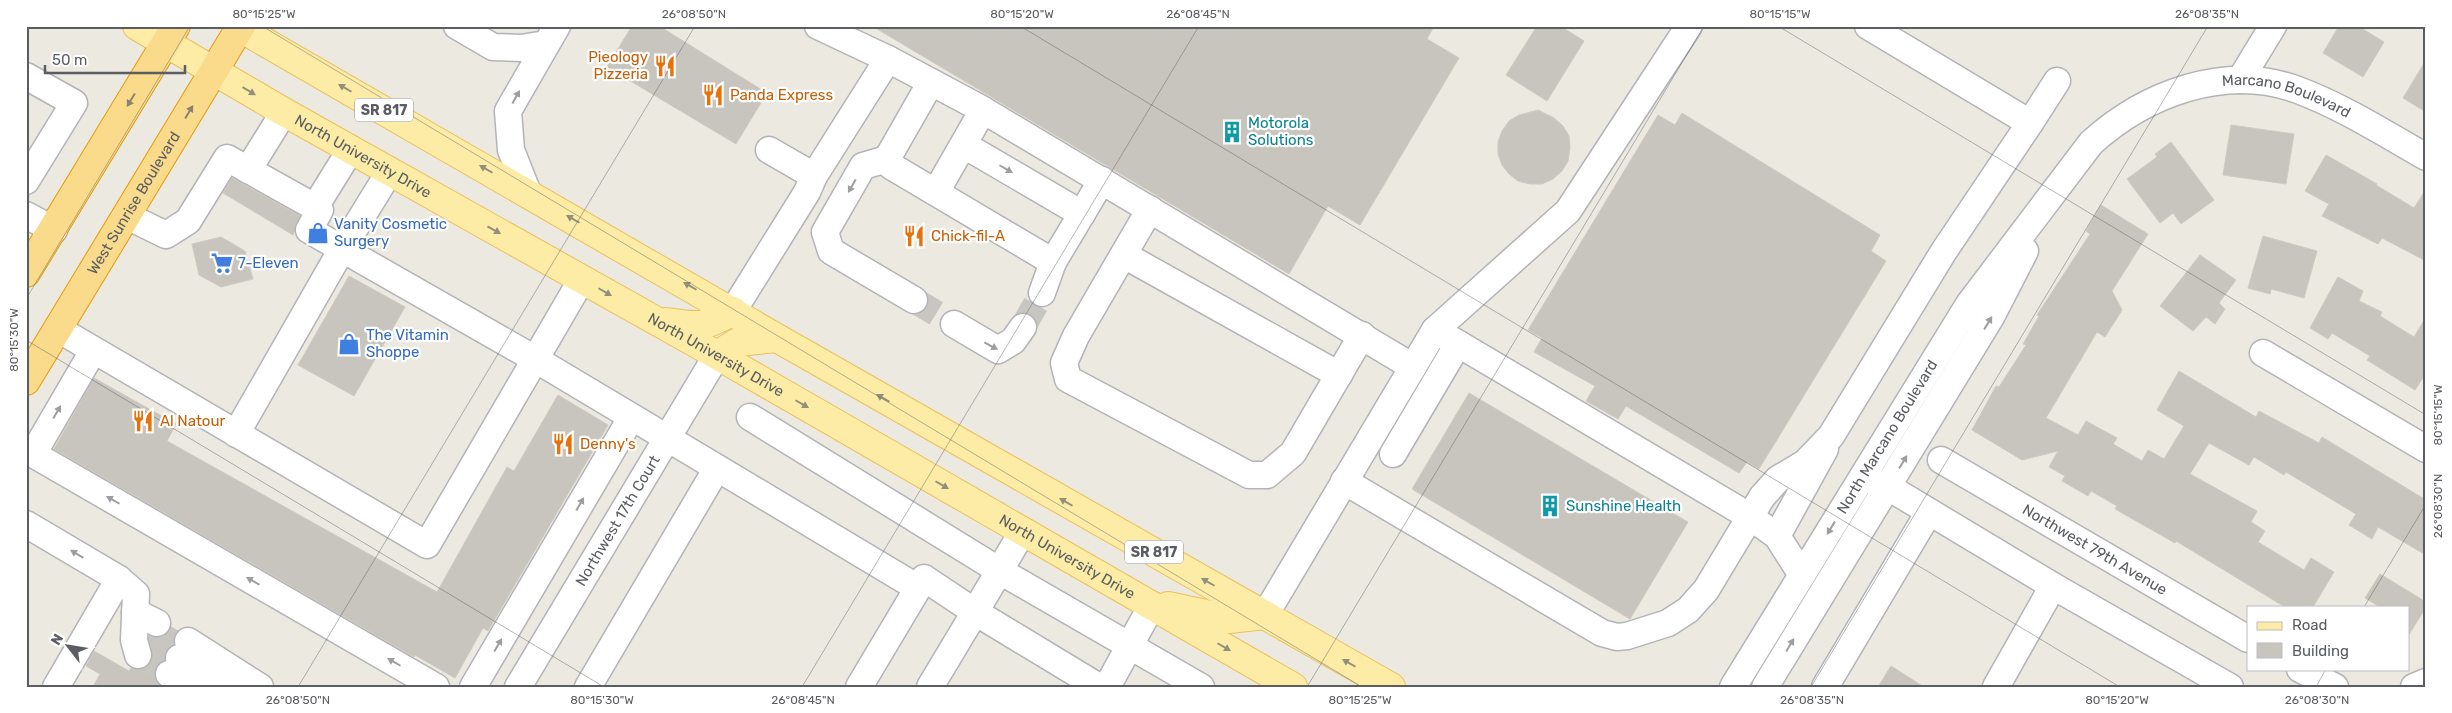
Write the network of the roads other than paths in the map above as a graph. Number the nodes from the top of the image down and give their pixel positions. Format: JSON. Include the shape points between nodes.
{"nodes":[{"id":1,"x":137,"y":26,"type":"edge"},
{"id":2,"x":457,"y":26,"type":"edge"},
{"id":3,"x":818,"y":26,"type":"edge"},
{"id":4,"x":1689,"y":26,"type":"edge"},
{"id":5,"x":1868,"y":26,"type":"edge"},
{"id":6,"x":2273,"y":26,"type":"edge"},
{"id":7,"x":239,"y":27,"type":"edge"},
{"id":8,"x":171,"y":35,"type":"edge"},
{"id":9,"x":538,"y":36,"type":"edge"},
{"id":10,"x":888,"y":59,"type":"junction"},
{"id":11,"x":214,"y":71,"type":"junction"},
{"id":12,"x":26,"y":76,"type":"edge"},
{"id":13,"x":2240,"y":80,"type":"junction"},
{"id":14,"x":2057,"y":81,"type":"dead end"},
{"id":15,"x":931,"y":82,"type":"junction"},
{"id":16,"x":2140,"y":107,"type":"joint"},
{"id":17,"x":983,"y":110,"type":"junction"},
{"id":18,"x":284,"y":112,"type":"junction"},
{"id":19,"x":2030,"y":123,"type":"junction"},
{"id":20,"x":964,"y":145,"type":"junction"},
{"id":21,"x":351,"y":150,"type":"junction"},
{"id":22,"x":769,"y":150,"type":"dead end"},
{"id":23,"x":2426,"y":157,"type":"edge"},
{"id":24,"x":888,"y":159,"type":"junction"},
{"id":25,"x":248,"y":170,"type":"junction"},
{"id":26,"x":390,"y":171,"type":"junction"},
{"id":27,"x":814,"y":176,"type":"junction"},
{"id":28,"x":1102,"y":180,"type":"junction"},
{"id":29,"x":26,"y":181,"type":"edge"},
{"id":30,"x":936,"y":192,"type":"junction"},
{"id":31,"x":528,"y":193,"type":"junction"},
{"id":32,"x":2052,"y":196,"type":"junction"},
{"id":33,"x":315,"y":207,"type":"junction"},
{"id":34,"x":1150,"y":209,"type":"junction"},
{"id":35,"x":26,"y":214,"type":"edge"},
{"id":36,"x":1082,"y":214,"type":"junction"},
{"id":37,"x":127,"y":216,"type":"junction"},
{"id":38,"x":54,"y":230,"type":"junction"},
{"id":39,"x":342,"y":249,"type":"junction"},
{"id":40,"x":1124,"y":255,"type":"junction"},
{"id":41,"x":1054,"y":262,"type":"junction"},
{"id":42,"x":26,"y":273,"type":"edge"},
{"id":43,"x":582,"y":279,"type":"junction"},
{"id":44,"x":1042,"y":293,"type":"tunnel mouth"},
{"id":45,"x":914,"y":300,"type":"tunnel mouth"},
{"id":46,"x":733,"y":311,"type":"junction"},
{"id":47,"x":652,"y":320,"type":"junction"},
{"id":48,"x":954,"y":324,"type":"tunnel mouth"},
{"id":49,"x":1023,"y":327,"type":"tunnel mouth"},
{"id":50,"x":58,"y":330,"type":"junction"},
{"id":51,"x":1435,"y":330,"type":"junction"},
{"id":52,"x":1362,"y":335,"type":"junction"},
{"id":53,"x":777,"y":338,"type":"junction"},
{"id":54,"x":93,"y":351,"type":"junction"},
{"id":55,"x":2263,"y":354,"type":"dead end"},
{"id":56,"x":717,"y":355,"type":"junction"},
{"id":57,"x":1451,"y":355,"type":"junction"},
{"id":58,"x":535,"y":359,"type":"junction"},
{"id":59,"x":1339,"y":375,"type":"junction"},
{"id":60,"x":1407,"y":378,"type":"junction"},
{"id":61,"x":26,"y":381,"type":"edge"},
{"id":62,"x":750,"y":417,"type":"dead end"},
{"id":63,"x":631,"y":418,"type":"junction"},
{"id":64,"x":236,"y":434,"type":"junction"},
{"id":65,"x":1831,"y":436,"type":"junction"},
{"id":66,"x":667,"y":437,"type":"junction"},
{"id":67,"x":2426,"y":449,"type":"edge"},
{"id":68,"x":30,"y":452,"type":"edge"},
{"id":69,"x":1393,"y":454,"type":"dead end"},
{"id":70,"x":1940,"y":460,"type":"dead end"},
{"id":71,"x":717,"y":468,"type":"junction"},
{"id":72,"x":1344,"y":481,"type":"junction"},
{"id":73,"x":1860,"y":481,"type":"junction"},
{"id":74,"x":1888,"y":487,"type":"junction"},
{"id":75,"x":1929,"y":512,"type":"junction"},
{"id":76,"x":1749,"y":516,"type":"junction"},
{"id":77,"x":26,"y":524,"type":"edge"},
{"id":78,"x":1023,"y":531,"type":"junction"},
{"id":79,"x":1777,"y":536,"type":"junction"},
{"id":80,"x":1000,"y":571,"type":"junction"},
{"id":81,"x":1802,"y":575,"type":"junction"},
{"id":82,"x":118,"y":579,"type":"junction"},
{"id":83,"x":2053,"y":586,"type":"junction"},
{"id":84,"x":918,"y":588,"type":"junction"},
{"id":85,"x":1152,"y":605,"type":"junction"},
{"id":86,"x":975,"y":612,"type":"junction"},
{"id":87,"x":1265,"y":615,"type":"junction"},
{"id":88,"x":146,"y":635,"type":"tunnel mouth"},
{"id":89,"x":2247,"y":638,"type":"edge"},
{"id":90,"x":1130,"y":646,"type":"junction"},
{"id":91,"x":179,"y":657,"type":"junction"},
{"id":92,"x":2302,"y":670,"type":"edge"},
{"id":93,"x":2426,"y":682,"type":"edge"},
{"id":94,"x":56,"y":687,"type":"edge"},
{"id":95,"x":193,"y":687,"type":"edge"},
{"id":96,"x":213,"y":687,"type":"edge"},
{"id":97,"x":228,"y":687,"type":"edge"},
{"id":98,"x":246,"y":687,"type":"edge"},
{"id":99,"x":260,"y":687,"type":"edge"},
{"id":100,"x":436,"y":687,"type":"edge"},
{"id":101,"x":473,"y":687,"type":"edge"},
{"id":102,"x":518,"y":687,"type":"edge"},
{"id":103,"x":588,"y":687,"type":"edge"},
{"id":104,"x":859,"y":687,"type":"edge"},
{"id":105,"x":930,"y":687,"type":"edge"},
{"id":106,"x":1099,"y":687,"type":"edge"},
{"id":107,"x":1107,"y":687,"type":"edge"},
{"id":108,"x":1201,"y":687,"type":"edge"},
{"id":109,"x":1293,"y":687,"type":"edge"},
{"id":110,"x":1391,"y":687,"type":"edge"},
{"id":111,"x":1733,"y":687,"type":"edge"},
{"id":112,"x":1765,"y":687,"type":"edge"},
{"id":113,"x":1825,"y":687,"type":"edge"},
{"id":114,"x":1996,"y":687,"type":"edge"},
{"id":115,"x":2230,"y":687,"type":"edge"},
{"id":116,"x":2335,"y":687,"type":"edge"},
{"id":117,"x":2414,"y":687,"type":"edge"}],
"edges":[{"from":1,"to":8,"type":"main road","name":"North University Drive"},
{"from":2,"to":9,"type":"street","via":[[493,47]]},
{"from":3,"to":10,"type":"street"},
{"from":4,"to":51,"type":"street","via":[[1568,211]]},
{"from":5,"to":19,"type":"street"},
{"from":6,"to":13,"type":"street"},
{"from":7,"to":11,"type":"highway","name":"West Sunrise Boulevard"},
{"from":31,"to":7,"type":"main road","number":"SR 817","one_way":true},
{"from":8,"to":11,"type":"main road","name":"North University Drive"},
{"from":8,"to":38,"type":"highway","one_way":true},
{"from":31,"to":9,"type":"street","one_way":true,"via":[[511,150],[508,111]]},
{"from":10,"to":15,"type":"street"},
{"from":10,"to":27,"type":"street"},
{"from":11,"to":18,"type":"main road","name":"North University Drive","one_way":true},
{"from":37,"to":11,"type":"highway","name":"West Sunrise Boulevard","one_way":true},
{"from":12,"to":29,"type":"street","via":[[74,103]]},
{"from":13,"to":16,"type":"street","name":"Marcano Boulevard","via":[[2209,82],[2170,93]]},
{"from":13,"to":23,"type":"street","name":"Marcano Boulevard","via":[[2262,81],[2321,99]]},
{"from":14,"to":19,"type":"street"},
{"from":15,"to":17,"type":"street"},
{"from":15,"to":24,"type":"street"},
{"from":16,"to":32,"type":"street","name":"North Marcano Boulevard","via":[[2114,122],[2091,143]]},
{"from":17,"to":20,"type":"street"},
{"from":17,"to":28,"type":"street"},
{"from":18,"to":21,"type":"main road","name":"North University Drive"},
{"from":18,"to":25,"type":"street"},
{"from":19,"to":65,"type":"street","via":[[1944,251]]},
{"from":20,"to":30,"type":"street"},
{"from":20,"to":36,"type":"street","one_way":true},
{"from":21,"to":26,"type":"main road","name":"North University Drive"},
{"from":21,"to":33,"type":"street"},
{"from":22,"to":27,"type":"street"},
{"from":24,"to":30,"type":"street","via":[[891,166]]},
{"from":24,"to":45,"type":"street","one_way":true,"via":[[864,166],[825,232],[831,251]]},
{"from":25,"to":33,"type":"street"},
{"from":25,"to":37,"type":"street","via":[[227,158],[188,221],[166,234]]},
{"from":26,"to":39,"type":"street"},
{"from":26,"to":43,"type":"main road","name":"North University Drive","one_way":true},
{"from":27,"to":46,"type":"street"},
{"from":28,"to":34,"type":"street"},
{"from":28,"to":36,"type":"street"},
{"from":30,"to":41,"type":"street"},
{"from":46,"to":31,"type":"main road","number":"SR 817","one_way":true},
{"from":32,"to":73,"type":"street","name":"North Marcano Boulevard","via":[[1969,304]]},
{"from":74,"to":32,"type":"street","name":"North Marcano Boulevard","one_way":true,"via":[[1991,317]]},
{"from":33,"to":39,"type":"street","via":[[320,210],[309,230]]},
{"from":34,"to":40,"type":"street"},
{"from":34,"to":52,"type":"street"},
{"from":35,"to":38,"type":"street"},
{"from":36,"to":41,"type":"street"},
{"from":37,"to":50,"type":"highway","name":"West Sunrise Boulevard"},
{"from":38,"to":42,"type":"highway"},
{"from":39,"to":58,"type":"street"},
{"from":39,"to":64,"type":"street"},
{"from":40,"to":59,"type":"street"},
{"from":40,"to":59,"type":"street","via":[[1076,336],[1064,363],[1068,379],[1249,475],[1267,474],[1293,453]]},
{"from":41,"to":44,"type":"street"},
{"from":43,"to":47,"type":"main road","name":"North University Drive","one_way":true},
{"from":43,"to":58,"type":"street"},
{"from":46,"to":47,"type":"main road","via":[[709,325]]},
{"from":46,"to":53,"type":"main road","number":"SR 817"},
{"from":47,"to":56,"type":"main road","name":"North University Drive"},
{"from":48,"to":49,"type":"street","one_way":true,"via":[[998,350],[1013,341]]},
{"from":50,"to":54,"type":"street"},
{"from":50,"to":61,"type":"highway","name":"West Sunrise Boulevard"},
{"from":51,"to":57,"type":"street"},
{"from":51,"to":60,"type":"street"},
{"from":52,"to":59,"type":"street"},
{"from":52,"to":60,"type":"street"},
{"from":53,"to":56,"type":"main road","via":[[738,342]]},
{"from":87,"to":53,"type":"main road","number":"SR 817","one_way":true},
{"from":54,"to":64,"type":"street"},
{"from":68,"to":54,"type":"street","one_way":true},
{"from":55,"to":67,"type":"street"},
{"from":56,"to":66,"type":"street","name":"Northwest 17th Court"},
{"from":56,"to":78,"type":"main road","name":"North University Drive","one_way":true},
{"from":57,"to":60,"type":"street"},
{"from":57,"to":69,"type":"street"},
{"from":57,"to":76,"type":"street"},
{"from":58,"to":63,"type":"street"},
{"from":58,"to":64,"type":"street","via":[[427,545]]},
{"from":60,"to":72,"type":"street"},
{"from":62,"to":80,"type":"street"},
{"from":63,"to":66,"type":"street"},
{"from":101,"to":63,"type":"street","one_way":true},
{"from":65,"to":76,"type":"street","via":[[1804,462],[1778,479]]},
{"from":65,"to":79,"type":"street","via":[[1818,466]]},
{"from":66,"to":71,"type":"street"},
{"from":66,"to":102,"type":"street","name":"Northwest 17th Court"},
{"from":100,"to":68,"type":"street","one_way":true},
{"from":70,"to":89,"type":"street","name":"Northwest 79th Avenue"},
{"from":71,"to":84,"type":"street"},
{"from":71,"to":103,"type":"street"},
{"from":72,"to":76,"type":"street","via":[[1587,626],[1617,636],[1648,631],[1688,610],[1706,590]]},
{"from":72,"to":87,"type":"street"},
{"from":73,"to":74,"type":"street","via":[[1873,481]]},
{"from":73,"to":81,"type":"street","name":"North Marcano Boulevard","one_way":true},
{"from":74,"to":75,"type":"street"},
{"from":112,"to":74,"type":"street","name":"North Marcano Boulevard","one_way":true},
{"from":75,"to":83,"type":"street"},
{"from":75,"to":113,"type":"street"},
{"from":76,"to":79,"type":"street"},
{"from":82,"to":77,"type":"street","one_way":true},
{"from":78,"to":80,"type":"street"},
{"from":78,"to":85,"type":"main road","name":"North University Drive"},
{"from":79,"to":81,"type":"street"},
{"from":80,"to":86,"type":"street"},
{"from":80,"to":90,"type":"street"},
{"from":81,"to":111,"type":"street","name":"North Marcano Boulevard"},
{"from":82,"to":88,"type":"street","via":[[136,594]]},
{"from":82,"to":94,"type":"street"},
{"from":83,"to":114,"type":"street"},
{"from":83,"to":115,"type":"street"},
{"from":84,"to":86,"type":"street","via":[[924,578]]},
{"from":84,"to":104,"type":"street"},
{"from":85,"to":87,"type":"main road","via":[[1179,607],[1229,619]]},
{"from":85,"to":90,"type":"street"},
{"from":85,"to":109,"type":"main road","name":"North University Drive","one_way":true},
{"from":86,"to":105,"type":"street"},
{"from":86,"to":106,"type":"street"},
{"from":110,"to":87,"type":"main road","number":"SR 817","one_way":true},
{"from":90,"to":107,"type":"street"},
{"from":90,"to":108,"type":"street"},
{"from":91,"to":95,"type":"street"},
{"from":91,"to":96,"type":"street"},
{"from":91,"to":97,"type":"street"},
{"from":91,"to":98,"type":"street"},
{"from":91,"to":99,"type":"street"},
{"from":92,"to":116,"type":"street"},
{"from":93,"to":117,"type":"street"}]}
